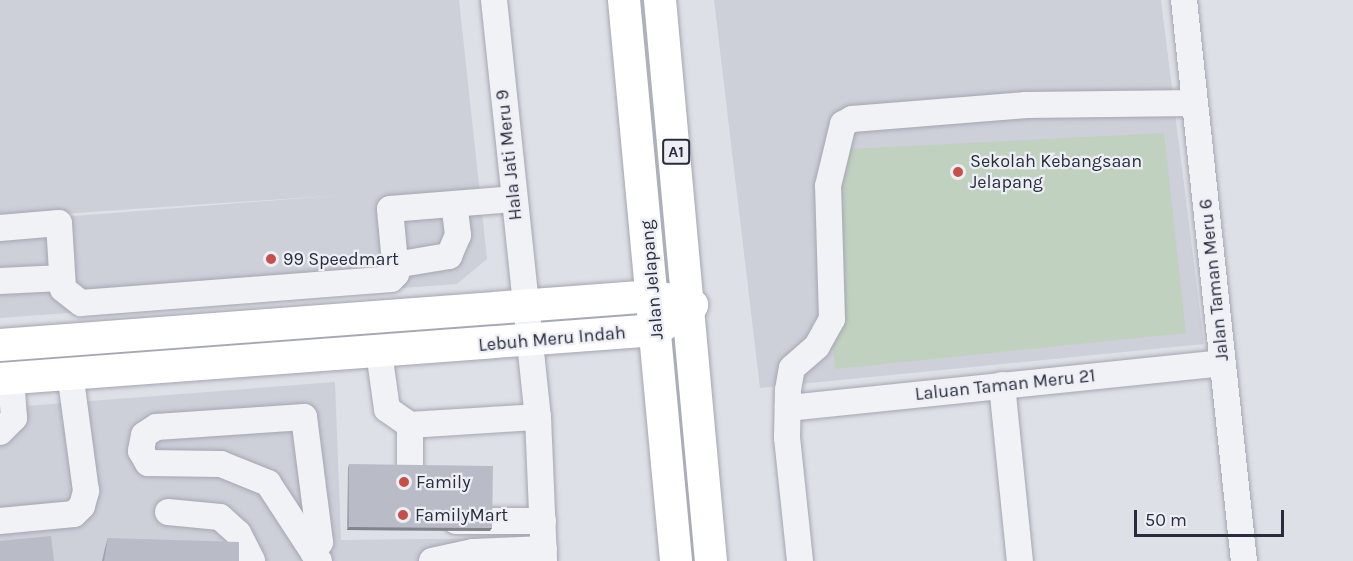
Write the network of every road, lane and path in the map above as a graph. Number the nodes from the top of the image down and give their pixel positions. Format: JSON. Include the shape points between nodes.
{"nodes":[{"id":1,"x":494,"y":0,"type":"edge"},
{"id":2,"x":624,"y":0,"type":"edge"},
{"id":3,"x":660,"y":0,"type":"edge"},
{"id":4,"x":1184,"y":0,"type":"edge"},
{"id":5,"x":1195,"y":103,"type":"junction"},
{"id":6,"x":513,"y":199,"type":"junction"},
{"id":7,"x":454,"y":204,"type":"junction"},
{"id":8,"x":0,"y":228,"type":"edge"},
{"id":9,"x":650,"y":254,"type":"junction"},
{"id":10,"x":395,"y":265,"type":"junction"},
{"id":11,"x":62,"y":278,"type":"junction"},
{"id":12,"x":0,"y":281,"type":"edge"},
{"id":13,"x":653,"y":296,"type":"junction"},
{"id":14,"x":607,"y":301,"type":"junction"},
{"id":15,"x":692,"y":305,"type":"junction"},
{"id":16,"x":525,"y":309,"type":"junction"},
{"id":17,"x":656,"y":330,"type":"junction"},
{"id":18,"x":528,"y":343,"type":"junction"},
{"id":19,"x":0,"y":345,"type":"edge"},
{"id":20,"x":379,"y":352,"type":"junction"},
{"id":21,"x":1223,"y":363,"type":"junction"},
{"id":22,"x":70,"y":373,"type":"junction"},
{"id":23,"x":6,"y":378,"type":"edge"},
{"id":24,"x":1002,"y":385,"type":"junction"},
{"id":25,"x":788,"y":408,"type":"junction"},
{"id":26,"x":538,"y":417,"type":"junction"},
{"id":27,"x":410,"y":425,"type":"junction"},
{"id":28,"x":0,"y":432,"type":"edge"},
{"id":29,"x":168,"y":512,"type":"dead end"},
{"id":30,"x":0,"y":521,"type":"edge"},
{"id":31,"x":543,"y":521,"type":"junction"},
{"id":32,"x":544,"y":555,"type":"edge"},
{"id":33,"x":316,"y":556,"type":"edge"},
{"id":34,"x":252,"y":561,"type":"edge"},
{"id":35,"x":432,"y":561,"type":"edge"},
{"id":36,"x":676,"y":561,"type":"edge"},
{"id":37,"x":711,"y":561,"type":"edge"},
{"id":38,"x":800,"y":561,"type":"edge"},
{"id":39,"x":1020,"y":561,"type":"edge"},
{"id":40,"x":1244,"y":561,"type":"edge"}],
"edges":[{"from":1,"to":6,"type":"street","name":"Hala Jati Meru 9"},
{"from":2,"to":9,"type":"main road","name":"Jalan Jelapang","number":"A1"},
{"from":3,"to":15,"type":"main road","name":"Jalan Jelapang","number":"A1"},
{"from":4,"to":5,"type":"street","name":"Jalan Taman Meru 6"},
{"from":5,"to":21,"type":"street","name":"Jalan Taman Meru 6"},
{"from":5,"to":25,"type":"street","via":[[1026,105],[852,119],[843,124],[828,186],[832,319],[817,346],[792,368]]},
{"from":6,"to":7,"type":"street"},
{"from":6,"to":16,"type":"street","name":"Hala Jati Meru 9"},
{"from":7,"to":10,"type":"street","via":[[458,235],[449,256]]},
{"from":7,"to":10,"type":"street","via":[[390,210]]},
{"from":8,"to":11,"type":"street","via":[[59,223]]},
{"from":9,"to":13,"type":"main road","name":"Jalan Jelapang","number":"A1"},
{"from":9,"to":14,"type":"main road","via":[[632,283]]},
{"from":10,"to":11,"type":"street","via":[[391,279],[81,303],[70,299]]},
{"from":11,"to":12,"type":"street"},
{"from":13,"to":14,"type":"main road","name":"Lebuh Meru Indah"},
{"from":13,"to":15,"type":"main road","name":"Lebuh Meru Indah"},
{"from":13,"to":17,"type":"main road","name":"Jalan Jelapang","number":"A1"},
{"from":14,"to":16,"type":"main road","name":"Lebuh Meru Indah"},
{"from":15,"to":17,"type":"main road","name":"Lebuh Meru Indah"},
{"from":15,"to":37,"type":"main road","name":"Jalan Jelapang","number":"A1"},
{"from":16,"to":18,"type":"street","name":"Hala Jati Meru 9"},
{"from":16,"to":19,"type":"main road","name":"Lebuh Meru Indah"},
{"from":17,"to":18,"type":"main road","name":"Lebuh Meru Indah"},
{"from":17,"to":36,"type":"main road","name":"Jalan Jelapang","number":"A1"},
{"from":18,"to":20,"type":"main road","name":"Lebuh Meru Indah"},
{"from":18,"to":26,"type":"street","name":"Hala Jati Meru 9"},
{"from":20,"to":22,"type":"main road","name":"Lebuh Meru Indah"},
{"from":20,"to":27,"type":"street","via":[[387,409]]},
{"from":21,"to":24,"type":"street","name":"Laluan Taman Meru 21"},
{"from":21,"to":40,"type":"street","name":"Jalan Taman Meru 6"},
{"from":22,"to":23,"type":"main road","name":"Lebuh Meru Indah"},
{"from":22,"to":30,"type":"street","via":[[86,491],[82,506],[74,514]]},
{"from":23,"to":28,"type":"street","via":[[14,418]]},
{"from":24,"to":25,"type":"street","name":"Laluan Taman Meru 21"},
{"from":24,"to":39,"type":"street"},
{"from":25,"to":38,"type":"street"},
{"from":26,"to":27,"type":"street"},
{"from":26,"to":31,"type":"street","name":"Hala Jati Meru 9"},
{"from":27,"to":31,"type":"street","via":[[410,518]]},
{"from":29,"to":34,"type":"street","via":[[220,517],[238,533]]},
{"from":31,"to":32,"type":"street","name":"Hala Jati Meru 9"},
{"from":32,"to":35,"type":"street","via":[[473,552]]},
{"from":33,"to":33,"type":"street","via":[[268,483],[221,464],[148,463],[141,451],[144,435],[156,428],[304,417],[320,542]]}]}
